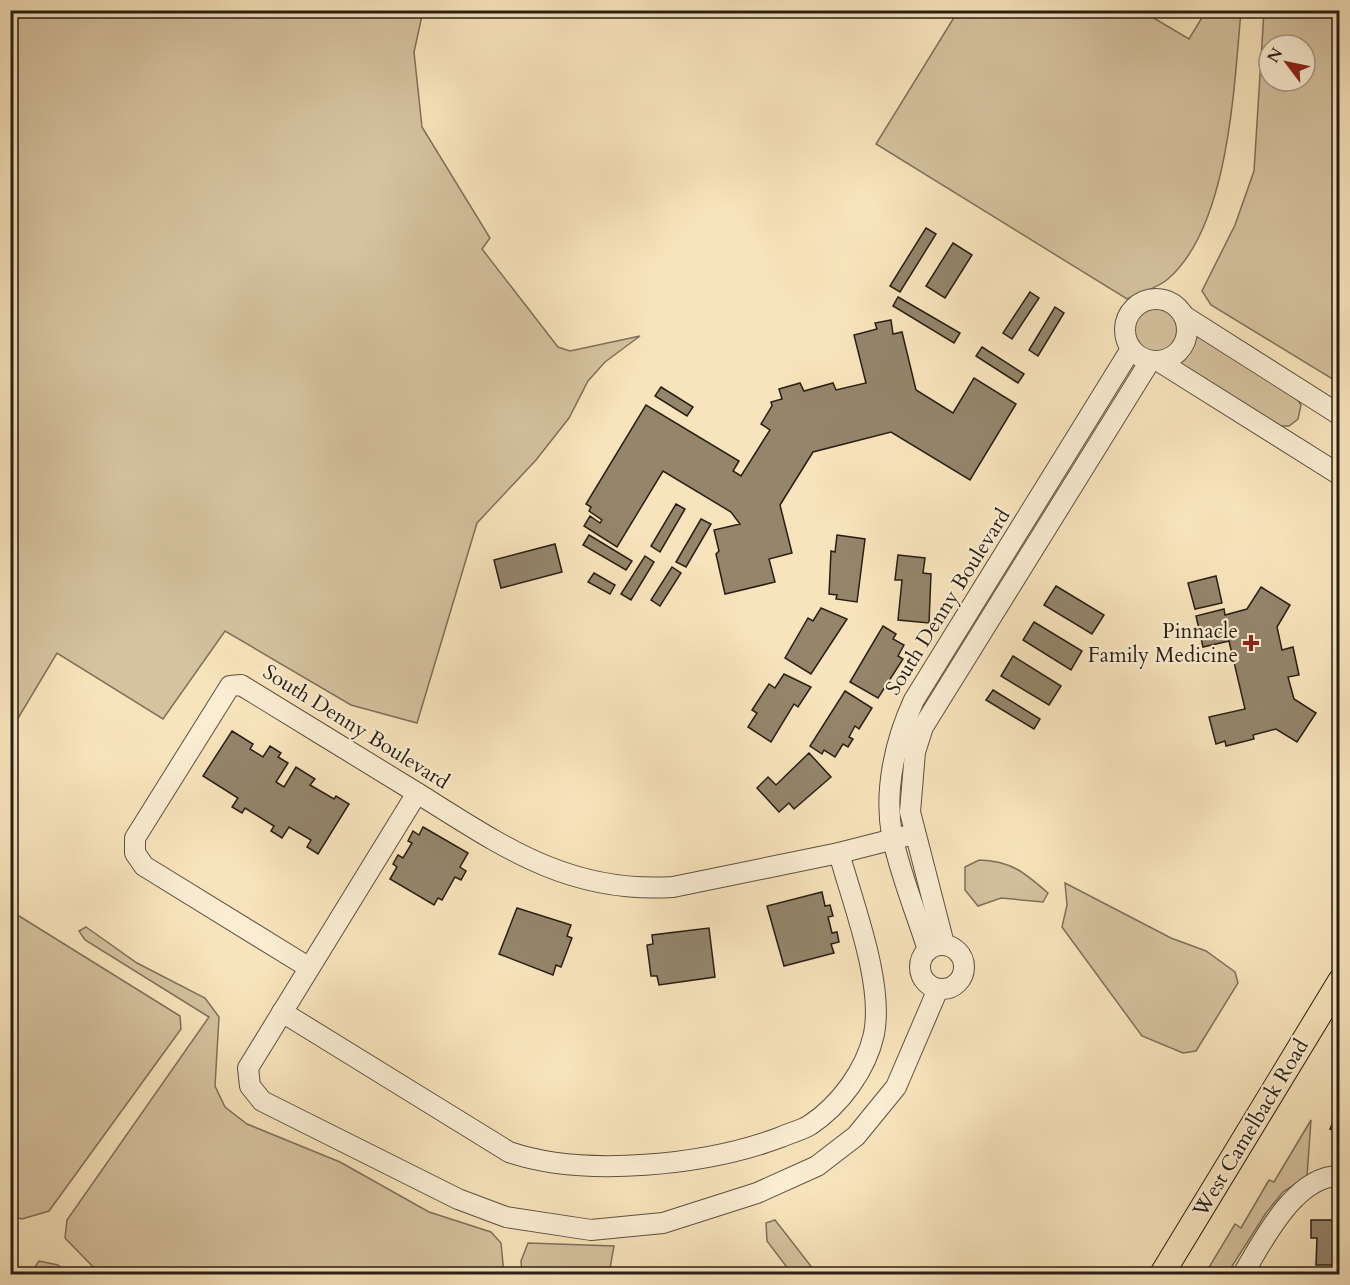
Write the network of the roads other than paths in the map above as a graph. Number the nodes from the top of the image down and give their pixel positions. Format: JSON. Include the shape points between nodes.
{"nodes":[{"id":1,"x":1184,"y":316,"type":"junction"},
{"id":2,"x":1131,"y":349,"type":"junction"},
{"id":3,"x":1155,"y":362,"type":"junction"},
{"id":4,"x":1095,"y":407,"type":"junction"},
{"id":5,"x":1340,"y":415,"type":"edge"},
{"id":6,"x":1115,"y":418,"type":"junction"},
{"id":7,"x":1340,"y":475,"type":"edge"},
{"id":8,"x":1040,"y":499,"type":"junction"},
{"id":9,"x":1058,"y":510,"type":"junction"},
{"id":10,"x":417,"y":793,"type":"junction"},
{"id":11,"x":914,"y":834,"type":"junction"},
{"id":12,"x":894,"y":839,"type":"junction"},
{"id":13,"x":839,"y":853,"type":"junction"},
{"id":14,"x":936,"y":947,"type":"junction"},
{"id":15,"x":308,"y":968,"type":"junction"},
{"id":16,"x":1340,"y":981,"type":"edge"},
{"id":17,"x":938,"y":989,"type":"junction"},
{"id":18,"x":282,"y":1012,"type":"junction"},
{"id":19,"x":1340,"y":1176,"type":"edge"},
{"id":20,"x":1250,"y":1272,"type":"edge"},
{"id":21,"x":1162,"y":1275,"type":"edge"}],
"edges":[{"from":1,"to":2,"type":"street","via":[[1169,302],[1149,300],[1139,304],[1126,320],[1126,340]]},
{"from":1,"to":3,"type":"street","name":"South Denny Boulevard","via":[[1184,345],[1170,359]]},
{"from":1,"to":5,"type":"street"},
{"from":2,"to":3,"type":"street"},
{"from":2,"to":4,"type":"street","name":"South Denny Boulevard"},
{"from":3,"to":6,"type":"street","name":"South Denny Boulevard"},
{"from":3,"to":7,"type":"street"},
{"from":4,"to":6,"type":"street"},
{"from":4,"to":8,"type":"street","name":"South Denny Boulevard"},
{"from":6,"to":9,"type":"street","name":"South Denny Boulevard"},
{"from":8,"to":9,"type":"street","name":"South Denny Boulevard"},
{"from":8,"to":12,"type":"street","name":"South Denny Boulevard","via":[[905,720],[892,779]]},
{"from":9,"to":11,"type":"street","name":"South Denny Boulevard","via":[[923,727],[910,786],[909,812]]},
{"from":10,"to":13,"type":"street","name":"South Denny Boulevard","via":[[538,865],[612,885],[673,887]]},
{"from":10,"to":15,"type":"street"},
{"from":10,"to":15,"type":"street","name":"South Denny Boulevard","via":[[241,685],[230,686],[141,828],[135,838],[135,853],[144,866]]},
{"from":11,"to":12,"type":"street","name":"South Denny Boulevard"},
{"from":11,"to":14,"type":"street","name":"South Denny Boulevard"},
{"from":12,"to":13,"type":"street","name":"South Denny Boulevard"},
{"from":12,"to":14,"type":"street","name":"South Denny Boulevard"},
{"from":13,"to":18,"type":"street","via":[[876,995],[873,1034],[862,1066],[840,1101],[808,1126],[760,1145],[680,1162],[580,1165],[537,1161],[509,1152]]},
{"from":14,"to":17,"type":"street","name":"South Denny Boulevard","via":[[921,959],[921,973],[928,984]]},
{"from":14,"to":17,"type":"street","name":"South Denny Boulevard","via":[[958,950],[964,970],[957,983]]},
{"from":15,"to":18,"type":"street"},
{"from":16,"to":21,"type":"main road","name":"West Camelback Road"},
{"from":17,"to":18,"type":"street","via":[[896,1087],[856,1136],[817,1166],[757,1193],[663,1222],[591,1230],[506,1217],[458,1199],[262,1101],[250,1086],[249,1068]]},
{"from":19,"to":20,"type":"street","via":[[1307,1187],[1288,1204]]}]}
